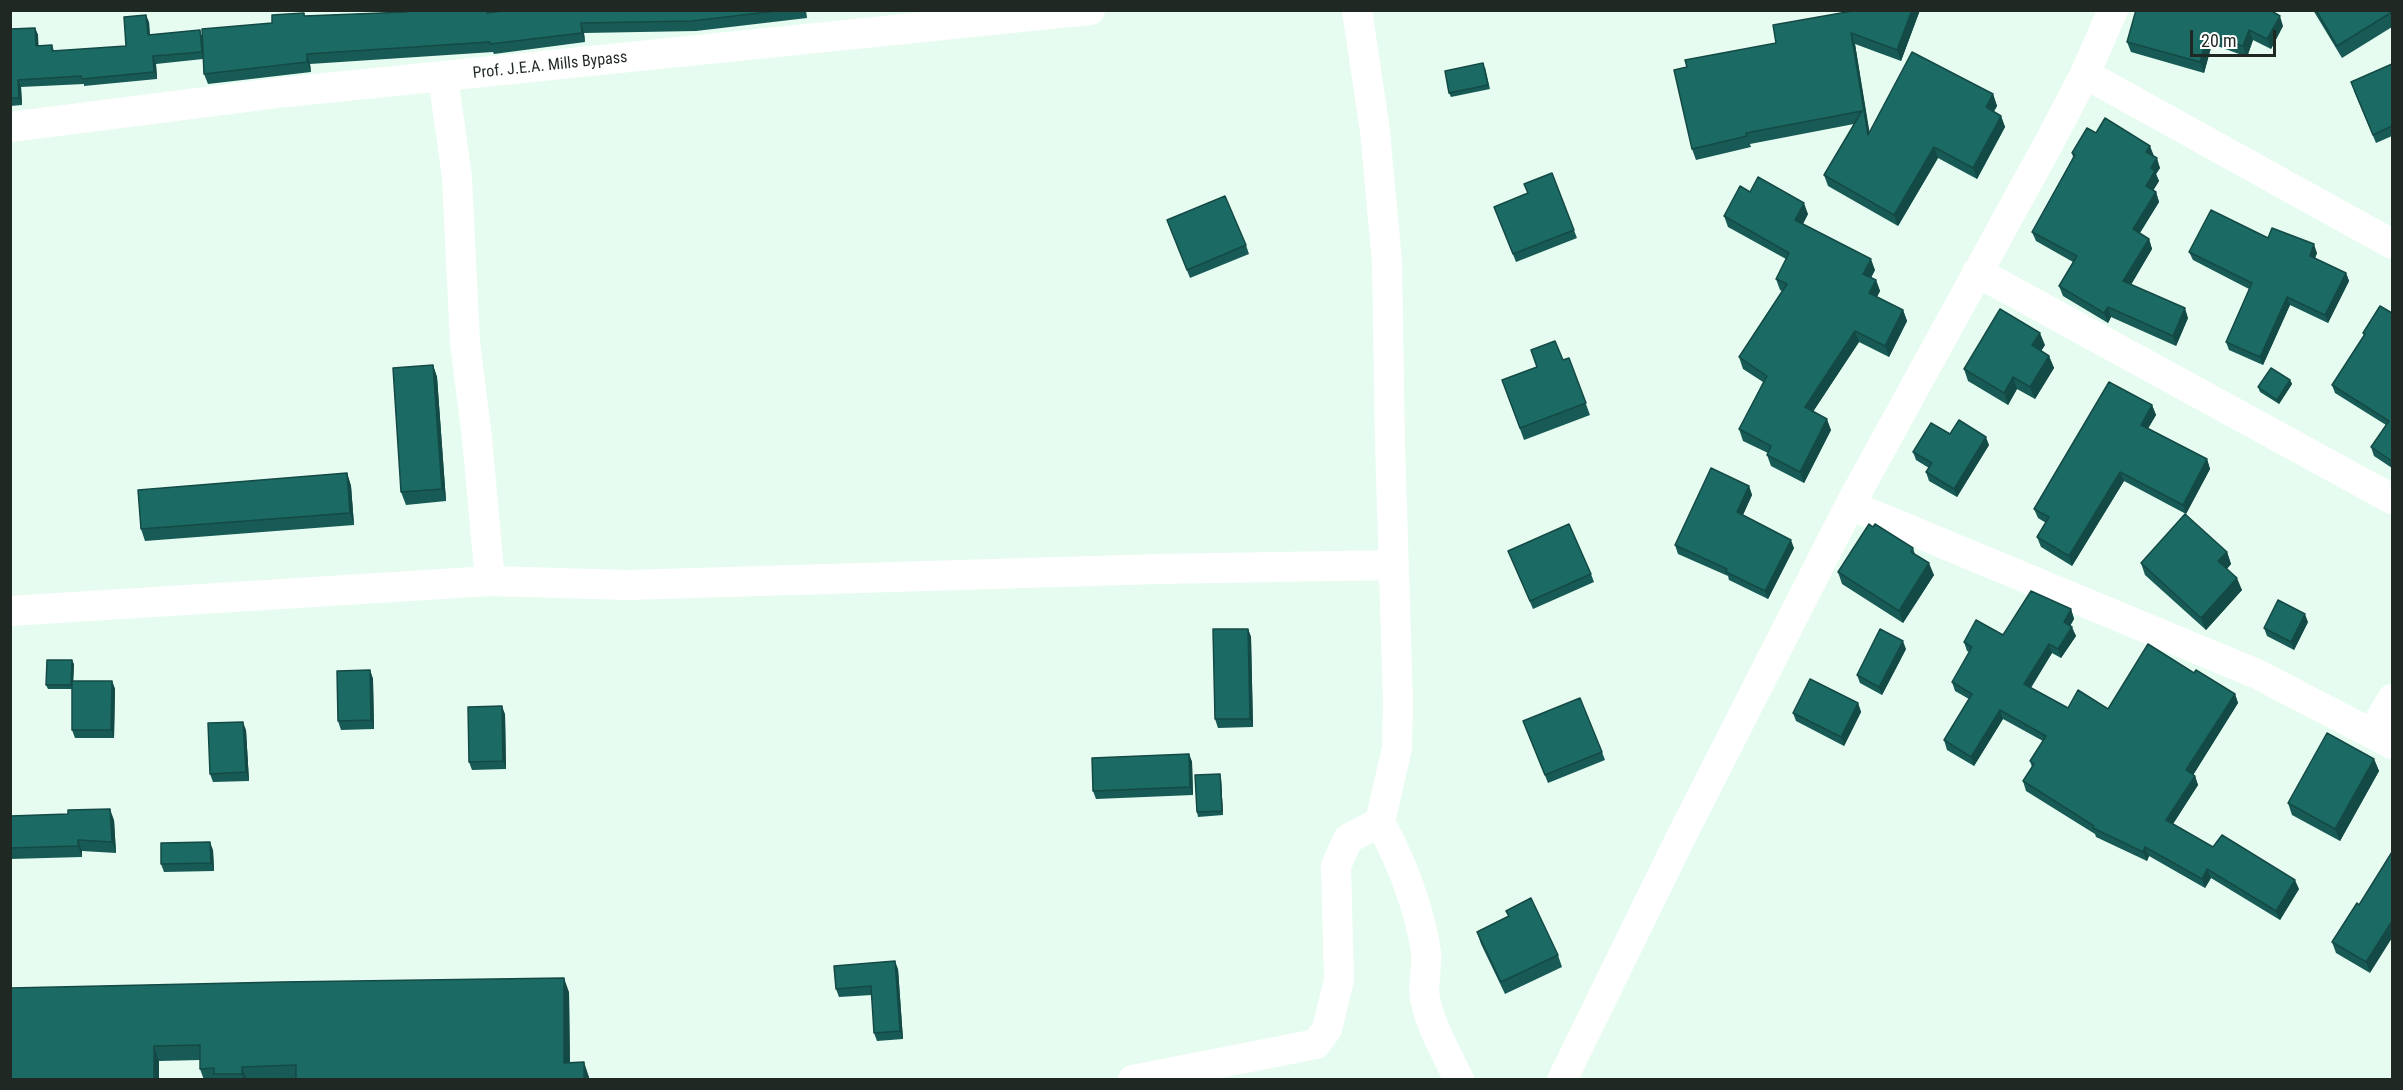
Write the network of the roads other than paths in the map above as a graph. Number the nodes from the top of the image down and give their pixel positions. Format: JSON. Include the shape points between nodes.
{"nodes":[{"id":1,"x":1090,"y":10,"type":"edge"},
{"id":2,"x":1357,"y":10,"type":"edge"},
{"id":3,"x":2113,"y":10,"type":"edge"},
{"id":4,"x":2085,"y":74,"type":"junction"},
{"id":5,"x":443,"y":77,"type":"junction"},
{"id":6,"x":10,"y":127,"type":"edge"},
{"id":7,"x":2392,"y":244,"type":"edge"},
{"id":8,"x":1977,"y":272,"type":"junction"},
{"id":9,"x":2392,"y":499,"type":"edge"},
{"id":10,"x":1850,"y":505,"type":"junction"},
{"id":11,"x":1394,"y":564,"type":"junction"},
{"id":12,"x":490,"y":581,"type":"junction"},
{"id":13,"x":10,"y":611,"type":"edge"},
{"id":14,"x":2392,"y":699,"type":"edge"},
{"id":15,"x":2383,"y":738,"type":"edge"},
{"id":16,"x":1380,"y":822,"type":"junction"},
{"id":17,"x":1133,"y":1080,"type":"edge"},
{"id":18,"x":1459,"y":1080,"type":"edge"},
{"id":19,"x":1562,"y":1080,"type":"edge"}],
"edges":[{"from":1,"to":5,"type":"street","name":"Prof. J.E.A. Mills Bypass"},
{"from":2,"to":11,"type":"street","via":[[1375,131],[1387,262]]},
{"from":3,"to":4,"type":"street"},
{"from":4,"to":7,"type":"street"},
{"from":4,"to":8,"type":"street"},
{"from":5,"to":6,"type":"street","name":"Prof. J.E.A. Mills Bypass","via":[[277,93]]},
{"from":5,"to":12,"type":"street","via":[[457,177],[465,343]]},
{"from":8,"to":9,"type":"street"},
{"from":8,"to":10,"type":"street"},
{"from":10,"to":15,"type":"street","via":[[2257,674]]},
{"from":10,"to":19,"type":"street"},
{"from":11,"to":12,"type":"street","via":[[628,585]]},
{"from":11,"to":16,"type":"street","via":[[1397,748]]},
{"from":12,"to":13,"type":"street"},
{"from":14,"to":15,"type":"street"},
{"from":16,"to":17,"type":"street","via":[[1348,839],[1336,866],[1339,980],[1327,1029],[1316,1044]]},
{"from":16,"to":18,"type":"street","via":[[1414,898],[1426,955],[1425,997]]}]}
